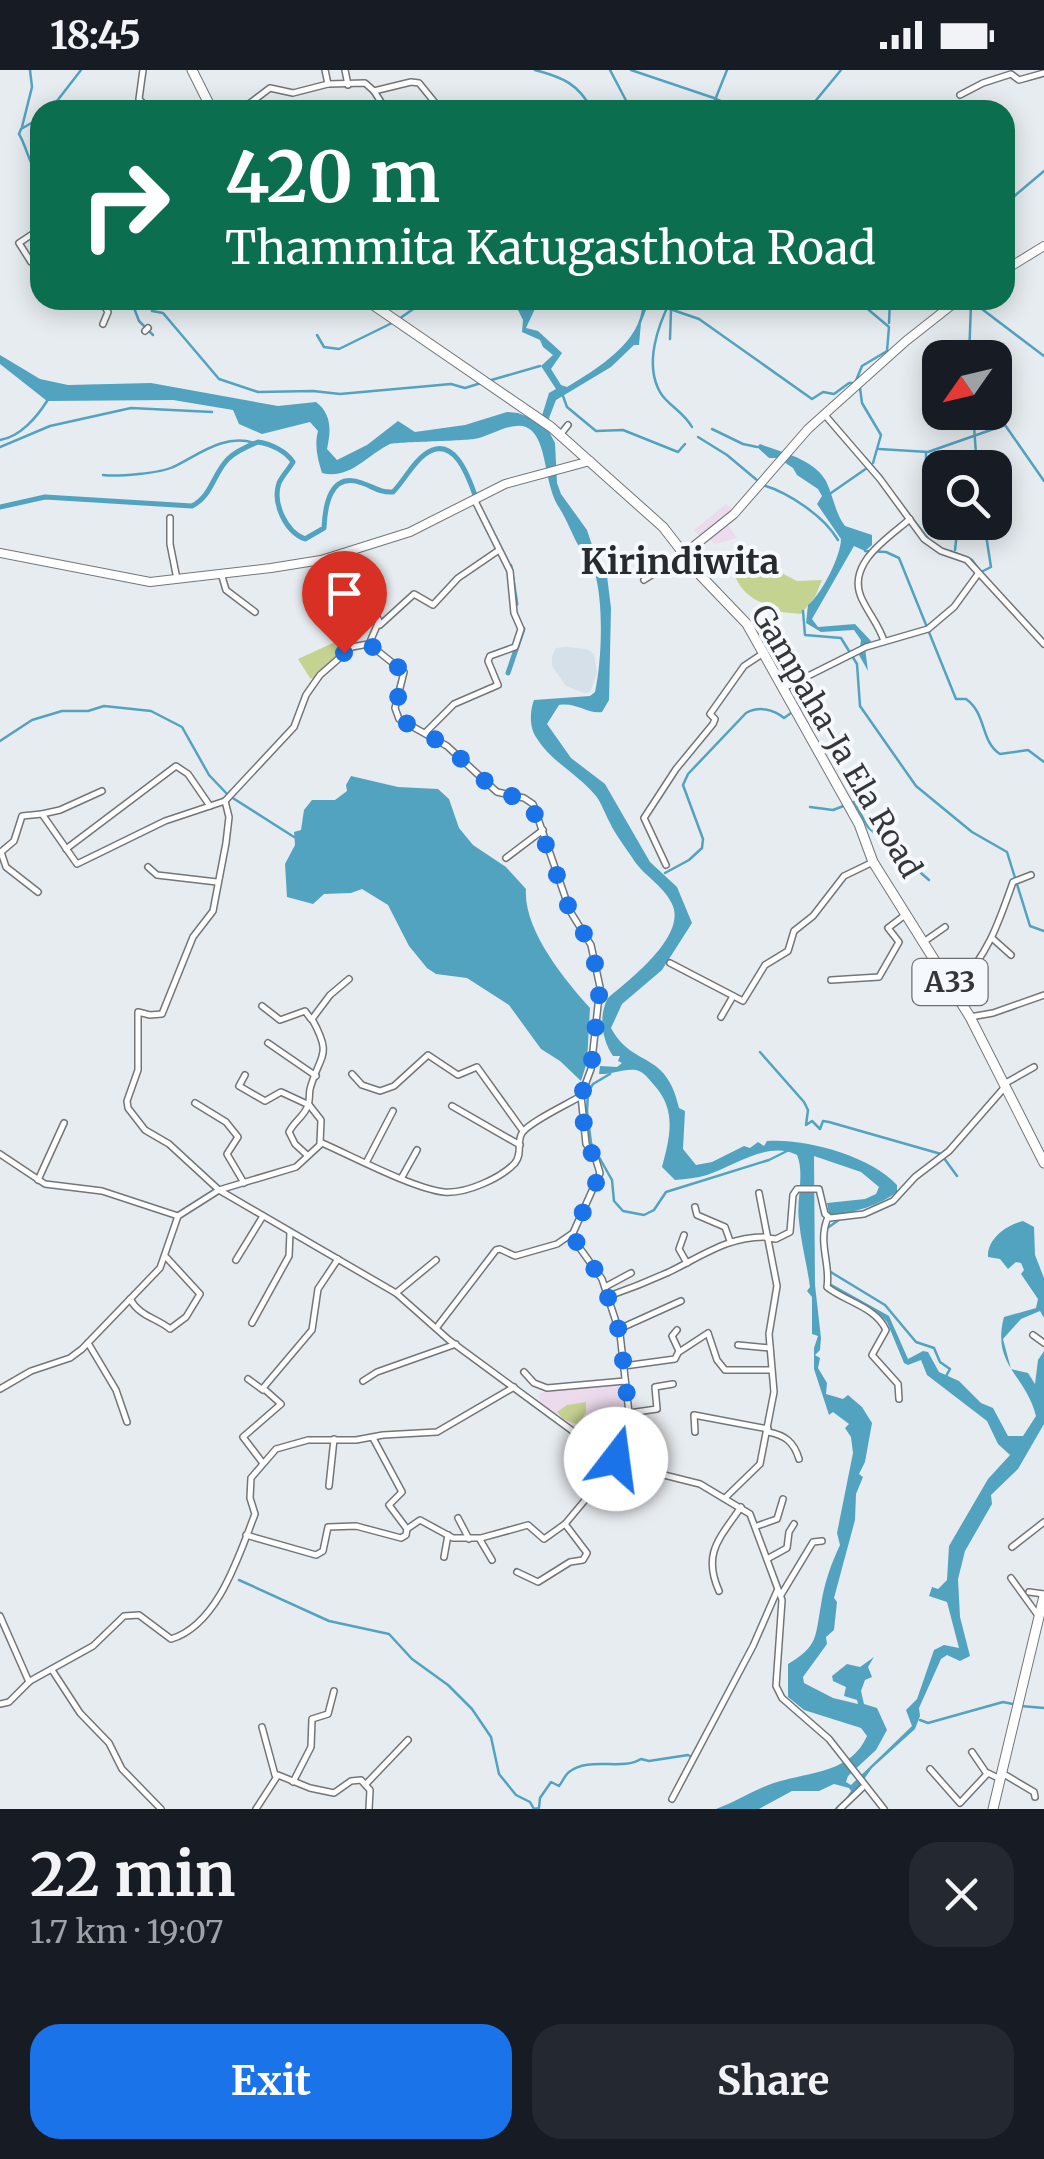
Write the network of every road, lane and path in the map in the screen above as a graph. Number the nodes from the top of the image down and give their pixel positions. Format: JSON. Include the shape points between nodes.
{"nodes":[{"id":1,"x":142,"y":70,"type":"edge"},
{"id":2,"x":192,"y":70,"type":"edge"},
{"id":3,"x":325,"y":70,"type":"edge"},
{"id":4,"x":346,"y":70,"type":"edge"},
{"id":5,"x":1044,"y":73,"type":"edge"},
{"id":6,"x":328,"y":84,"type":"junction"},
{"id":7,"x":348,"y":85,"type":"junction"},
{"id":8,"x":374,"y":91,"type":"junction"},
{"id":9,"x":960,"y":96,"type":"dead end"},
{"id":10,"x":140,"y":100,"type":"edge"},
{"id":11,"x":207,"y":100,"type":"edge"},
{"id":12,"x":254,"y":100,"type":"edge"},
{"id":13,"x":380,"y":100,"type":"edge"},
{"id":14,"x":432,"y":100,"type":"edge"},
{"id":15,"x":30,"y":236,"type":"edge"},
{"id":16,"x":1044,"y":246,"type":"edge"},
{"id":17,"x":30,"y":260,"type":"edge"},
{"id":18,"x":1015,"y":264,"type":"edge"},
{"id":19,"x":107,"y":310,"type":"edge"},
{"id":20,"x":380,"y":310,"type":"edge"},
{"id":21,"x":945,"y":310,"type":"edge"},
{"id":22,"x":103,"y":324,"type":"dead end"},
{"id":23,"x":824,"y":414,"type":"junction"},
{"id":24,"x":568,"y":425,"type":"dead end"},
{"id":25,"x":560,"y":435,"type":"junction"},
{"id":26,"x":590,"y":461,"type":"junction"},
{"id":27,"x":474,"y":499,"type":"junction"},
{"id":28,"x":170,"y":518,"type":"dead end"},
{"id":29,"x":910,"y":520,"type":"junction"},
{"id":30,"x":499,"y":550,"type":"junction"},
{"id":31,"x":0,"y":552,"type":"edge"},
{"id":32,"x":345,"y":553,"type":"junction"},
{"id":33,"x":684,"y":554,"type":"junction"},
{"id":34,"x":222,"y":573,"type":"junction"},
{"id":35,"x":978,"y":574,"type":"junction"},
{"id":36,"x":177,"y":579,"type":"junction"},
{"id":37,"x":644,"y":580,"type":"dead end"},
{"id":38,"x":254,"y":612,"type":"dead end"},
{"id":39,"x":380,"y":625,"type":"junction"},
{"id":40,"x":884,"y":641,"type":"junction"},
{"id":41,"x":369,"y":644,"type":"junction"},
{"id":42,"x":1044,"y":644,"type":"edge"},
{"id":43,"x":765,"y":652,"type":"junction"},
{"id":44,"x":784,"y":688,"type":"junction"},
{"id":45,"x":425,"y":733,"type":"junction"},
{"id":46,"x":102,"y":791,"type":"dead end"},
{"id":47,"x":225,"y":801,"type":"junction"},
{"id":48,"x":210,"y":806,"type":"junction"},
{"id":49,"x":42,"y":814,"type":"junction"},
{"id":50,"x":543,"y":830,"type":"junction"},
{"id":51,"x":66,"y":849,"type":"junction"},
{"id":52,"x":1,"y":852,"type":"edge"},
{"id":53,"x":506,"y":858,"type":"dead end"},
{"id":54,"x":873,"y":862,"type":"junction"},
{"id":55,"x":666,"y":865,"type":"dead end"},
{"id":56,"x":148,"y":868,"type":"dead end"},
{"id":57,"x":1032,"y":875,"type":"dead end"},
{"id":58,"x":217,"y":882,"type":"junction"},
{"id":59,"x":38,"y":892,"type":"dead end"},
{"id":60,"x":907,"y":913,"type":"junction"},
{"id":61,"x":945,"y":927,"type":"dead end"},
{"id":62,"x":992,"y":938,"type":"junction"},
{"id":63,"x":925,"y":941,"type":"junction"},
{"id":64,"x":1011,"y":955,"type":"dead end"},
{"id":65,"x":670,"y":962,"type":"dead end"},
{"id":66,"x":349,"y":979,"type":"dead end"},
{"id":67,"x":831,"y":980,"type":"dead end"},
{"id":68,"x":955,"y":991,"type":"junction"},
{"id":69,"x":1044,"y":995,"type":"edge"},
{"id":70,"x":732,"y":997,"type":"junction"},
{"id":71,"x":262,"y":1006,"type":"dead end"},
{"id":72,"x":721,"y":1017,"type":"dead end"},
{"id":73,"x":970,"y":1018,"type":"junction"},
{"id":74,"x":313,"y":1021,"type":"junction"},
{"id":75,"x":268,"y":1044,"type":"dead end"},
{"id":76,"x":1034,"y":1068,"type":"dead end"},
{"id":77,"x":352,"y":1074,"type":"dead end"},
{"id":78,"x":245,"y":1075,"type":"dead end"},
{"id":79,"x":316,"y":1076,"type":"junction"},
{"id":80,"x":1005,"y":1085,"type":"junction"},
{"id":81,"x":581,"y":1096,"type":"junction"},
{"id":82,"x":194,"y":1102,"type":"dead end"},
{"id":83,"x":309,"y":1104,"type":"junction"},
{"id":84,"x":452,"y":1106,"type":"dead end"},
{"id":85,"x":393,"y":1111,"type":"dead end"},
{"id":86,"x":64,"y":1123,"type":"dead end"},
{"id":87,"x":523,"y":1131,"type":"junction"},
{"id":88,"x":320,"y":1143,"type":"junction"},
{"id":89,"x":520,"y":1145,"type":"junction"},
{"id":90,"x":417,"y":1150,"type":"dead end"},
{"id":91,"x":0,"y":1154,"type":"edge"},
{"id":92,"x":307,"y":1154,"type":"junction"},
{"id":93,"x":367,"y":1161,"type":"junction"},
{"id":94,"x":1044,"y":1163,"type":"edge"},
{"id":95,"x":402,"y":1177,"type":"junction"},
{"id":96,"x":38,"y":1180,"type":"junction"},
{"id":97,"x":244,"y":1183,"type":"junction"},
{"id":98,"x":219,"y":1190,"type":"junction"},
{"id":99,"x":759,"y":1192,"type":"dead end"},
{"id":100,"x":695,"y":1207,"type":"dead end"},
{"id":101,"x":178,"y":1216,"type":"junction"},
{"id":102,"x":263,"y":1216,"type":"junction"},
{"id":103,"x":828,"y":1218,"type":"junction"},
{"id":104,"x":290,"y":1232,"type":"junction"},
{"id":105,"x":573,"y":1234,"type":"junction"},
{"id":106,"x":684,"y":1235,"type":"dead end"},
{"id":107,"x":766,"y":1237,"type":"junction"},
{"id":108,"x":730,"y":1241,"type":"junction"},
{"id":109,"x":166,"y":1257,"type":"junction"},
{"id":110,"x":338,"y":1258,"type":"junction"},
{"id":111,"x":236,"y":1260,"type":"dead end"},
{"id":112,"x":436,"y":1260,"type":"dead end"},
{"id":113,"x":687,"y":1263,"type":"junction"},
{"id":114,"x":631,"y":1274,"type":"dead end"},
{"id":115,"x":605,"y":1287,"type":"junction"},
{"id":116,"x":396,"y":1294,"type":"junction"},
{"id":117,"x":609,"y":1296,"type":"junction"},
{"id":118,"x":130,"y":1299,"type":"junction"},
{"id":119,"x":681,"y":1302,"type":"dead end"},
{"id":120,"x":252,"y":1323,"type":"dead end"},
{"id":121,"x":436,"y":1328,"type":"junction"},
{"id":122,"x":619,"y":1330,"type":"junction"},
{"id":123,"x":677,"y":1330,"type":"dead end"},
{"id":124,"x":1033,"y":1335,"type":"dead end"},
{"id":125,"x":88,"y":1343,"type":"junction"},
{"id":126,"x":1044,"y":1343,"type":"edge"},
{"id":127,"x":456,"y":1344,"type":"junction"},
{"id":128,"x":738,"y":1344,"type":"dead end"},
{"id":129,"x":770,"y":1348,"type":"junction"},
{"id":130,"x":679,"y":1352,"type":"junction"},
{"id":131,"x":624,"y":1366,"type":"junction"},
{"id":132,"x":772,"y":1370,"type":"junction"},
{"id":133,"x":524,"y":1372,"type":"dead end"},
{"id":134,"x":248,"y":1379,"type":"dead end"},
{"id":135,"x":363,"y":1381,"type":"dead end"},
{"id":136,"x":625,"y":1381,"type":"junction"},
{"id":137,"x":673,"y":1384,"type":"dead end"},
{"id":138,"x":514,"y":1387,"type":"junction"},
{"id":139,"x":0,"y":1389,"type":"edge"},
{"id":140,"x":264,"y":1390,"type":"junction"},
{"id":141,"x":899,"y":1399,"type":"dead end"},
{"id":142,"x":629,"y":1413,"type":"junction"},
{"id":143,"x":127,"y":1422,"type":"dead end"},
{"id":144,"x":768,"y":1431,"type":"junction"},
{"id":145,"x":695,"y":1432,"type":"dead end"},
{"id":146,"x":373,"y":1438,"type":"junction"},
{"id":147,"x":334,"y":1439,"type":"junction"},
{"id":148,"x":799,"y":1460,"type":"dead end"},
{"id":149,"x":262,"y":1462,"type":"junction"},
{"id":150,"x":615,"y":1462,"type":"junction"},
{"id":151,"x":329,"y":1486,"type":"dead end"},
{"id":152,"x":725,"y":1498,"type":"junction"},
{"id":153,"x":783,"y":1500,"type":"dead end"},
{"id":154,"x":741,"y":1508,"type":"junction"},
{"id":155,"x":458,"y":1518,"type":"dead end"},
{"id":156,"x":1044,"y":1522,"type":"edge"},
{"id":157,"x":565,"y":1524,"type":"junction"},
{"id":158,"x":794,"y":1524,"type":"dead end"},
{"id":159,"x":757,"y":1526,"type":"junction"},
{"id":160,"x":407,"y":1529,"type":"junction"},
{"id":161,"x":246,"y":1535,"type":"junction"},
{"id":162,"x":448,"y":1535,"type":"junction"},
{"id":163,"x":480,"y":1538,"type":"junction"},
{"id":164,"x":469,"y":1539,"type":"junction"},
{"id":165,"x":822,"y":1540,"type":"dead end"},
{"id":166,"x":1012,"y":1547,"type":"dead end"},
{"id":167,"x":444,"y":1558,"type":"dead end"},
{"id":168,"x":767,"y":1559,"type":"junction"},
{"id":169,"x":492,"y":1560,"type":"dead end"},
{"id":170,"x":517,"y":1572,"type":"dead end"},
{"id":171,"x":1010,"y":1578,"type":"dead end"},
{"id":172,"x":719,"y":1591,"type":"dead end"},
{"id":173,"x":1028,"y":1592,"type":"dead end"},
{"id":174,"x":781,"y":1595,"type":"junction"},
{"id":175,"x":1044,"y":1595,"type":"edge"},
{"id":176,"x":0,"y":1616,"type":"edge"},
{"id":177,"x":1041,"y":1618,"type":"edge"},
{"id":178,"x":52,"y":1670,"type":"junction"},
{"id":179,"x":29,"y":1682,"type":"junction"},
{"id":180,"x":334,"y":1691,"type":"dead end"},
{"id":181,"x":0,"y":1704,"type":"edge"},
{"id":182,"x":262,"y":1727,"type":"dead end"},
{"id":183,"x":408,"y":1740,"type":"dead end"},
{"id":184,"x":972,"y":1752,"type":"dead end"},
{"id":185,"x":930,"y":1770,"type":"dead end"},
{"id":186,"x":987,"y":1774,"type":"junction"},
{"id":187,"x":276,"y":1775,"type":"junction"},
{"id":188,"x":1000,"y":1776,"type":"junction"},
{"id":189,"x":860,"y":1779,"type":"junction"},
{"id":190,"x":293,"y":1782,"type":"junction"},
{"id":191,"x":366,"y":1784,"type":"junction"},
{"id":192,"x":1035,"y":1797,"type":"dead end"},
{"id":193,"x":672,"y":1799,"type":"dead end"},
{"id":194,"x":162,"y":1809,"type":"edge"},
{"id":195,"x":256,"y":1809,"type":"edge"},
{"id":196,"x":369,"y":1809,"type":"edge"},
{"id":197,"x":840,"y":1809,"type":"edge"},
{"id":198,"x":884,"y":1809,"type":"edge"},
{"id":199,"x":993,"y":1809,"type":"edge"}],
"edges":[{"from":1,"to":10,"type":"street"},
{"from":2,"to":11,"type":"highway"},
{"from":3,"to":6,"type":"street"},
{"from":4,"to":7,"type":"street"},
{"from":5,"to":9,"type":"street","via":[[1020,80],[1011,74]]},
{"from":6,"to":7,"type":"street"},
{"from":6,"to":12,"type":"street","via":[[290,94],[270,88]]},
{"from":7,"to":8,"type":"street","via":[[367,83]]},
{"from":8,"to":13,"type":"street"},
{"from":8,"to":14,"type":"street","via":[[416,82]]},
{"from":15,"to":17,"type":"street","via":[[19,243]]},
{"from":16,"to":18,"type":"main road"},
{"from":19,"to":22,"type":"street"},
{"from":20,"to":25,"type":"highway","name":"Gampaha-Ja Ela Road","number":"A33"},
{"from":21,"to":23,"type":"main road"},
{"from":23,"to":29,"type":"street"},
{"from":23,"to":33,"type":"main road","via":[[734,514]]},
{"from":24,"to":25,"type":"street"},
{"from":25,"to":26,"type":"highway","name":"Gampaha-Ja Ela Road","number":"A33"},
{"from":26,"to":27,"type":"main road"},
{"from":26,"to":33,"type":"highway","name":"Gampaha-Ja Ela Road","number":"A33"},
{"from":27,"to":30,"type":"street"},
{"from":27,"to":32,"type":"main road","via":[[410,532]]},
{"from":28,"to":36,"type":"street"},
{"from":29,"to":35,"type":"street","via":[[931,546],[966,560]]},
{"from":29,"to":40,"type":"street","via":[[869,553],[858,587]]},
{"from":30,"to":39,"type":"street","via":[[433,605],[414,594]]},
{"from":30,"to":45,"type":"street","via":[[510,571],[518,641],[490,656],[496,687],[454,704]]},
{"from":31,"to":36,"type":"main road","via":[[127,579]]},
{"from":32,"to":34,"type":"main road"},
{"from":32,"to":39,"type":"street"},
{"from":33,"to":37,"type":"street"},
{"from":33,"to":43,"type":"highway","name":"Gampaha-Ja Ela Road","number":"A33"},
{"from":34,"to":36,"type":"main road"},
{"from":34,"to":38,"type":"street","via":[[226,590]]},
{"from":35,"to":40,"type":"street","via":[[926,630]]},
{"from":35,"to":42,"type":"street"},
{"from":39,"to":41,"type":"street"},
{"from":40,"to":44,"type":"street"},
{"from":41,"to":45,"type":"street","via":[[404,672],[396,715]]},
{"from":41,"to":47,"type":"street","via":[[352,646],[324,671],[289,734]]},
{"from":43,"to":44,"type":"highway","name":"Gampaha-Ja Ela Road","number":"A33"},
{"from":43,"to":55,"type":"street","via":[[744,666],[710,714],[715,722],[644,818]]},
{"from":44,"to":54,"type":"highway","name":"Gampaha-Ja Ela Road","number":"A33"},
{"from":45,"to":50,"type":"street","via":[[497,792],[530,801]]},
{"from":46,"to":49,"type":"street"},
{"from":47,"to":48,"type":"street"},
{"from":47,"to":58,"type":"street","via":[[229,818]]},
{"from":48,"to":51,"type":"street","via":[[165,821],[84,864]]},
{"from":48,"to":51,"type":"street","via":[[176,766]]},
{"from":49,"to":51,"type":"street"},
{"from":49,"to":52,"type":"street","via":[[22,816],[14,841]]},
{"from":50,"to":53,"type":"street"},
{"from":50,"to":81,"type":"street","via":[[570,911],[591,945],[600,987],[591,1069]]},
{"from":52,"to":59,"type":"street","via":[[6,868]]},
{"from":54,"to":60,"type":"highway","name":"Gampaha-Ja Ela Road","number":"A33"},
{"from":54,"to":70,"type":"street","via":[[846,874],[794,931],[788,951],[765,965],[743,1000]]},
{"from":56,"to":58,"type":"street"},
{"from":57,"to":62,"type":"street","via":[[1013,882]]},
{"from":58,"to":98,"type":"street","via":[[212,911],[162,1014],[138,1012],[140,1053],[127,1101],[145,1130]]},
{"from":60,"to":63,"type":"highway","name":"Gampaha-Ja Ela Road","number":"A33"},
{"from":60,"to":67,"type":"street","via":[[888,928],[898,942],[880,977]]},
{"from":61,"to":63,"type":"street"},
{"from":62,"to":64,"type":"street"},
{"from":62,"to":68,"type":"street"},
{"from":63,"to":68,"type":"highway","name":"Gampaha-Ja Ela Road","number":"A33"},
{"from":65,"to":70,"type":"street"},
{"from":66,"to":74,"type":"street"},
{"from":68,"to":73,"type":"highway","name":"Gampaha-Ja Ela Road","number":"A33"},
{"from":69,"to":73,"type":"street"},
{"from":70,"to":72,"type":"street"},
{"from":71,"to":74,"type":"street","via":[[280,1020],[300,1010]]},
{"from":73,"to":80,"type":"highway","name":"Gampaha-Ja Ela Road","number":"A33"},
{"from":74,"to":79,"type":"street","via":[[324,1054]]},
{"from":75,"to":79,"type":"street"},
{"from":76,"to":80,"type":"street"},
{"from":77,"to":87,"type":"street","via":[[380,1091],[428,1055],[458,1074],[477,1066]]},
{"from":78,"to":83,"type":"street","via":[[239,1086],[265,1102],[281,1092]]},
{"from":79,"to":83,"type":"street"},
{"from":80,"to":94,"type":"highway","name":"Gampaha-Ja Ela Road","number":"A33"},
{"from":80,"to":103,"type":"street","via":[[948,1152],[893,1202]]},
{"from":81,"to":87,"type":"street"},
{"from":81,"to":105,"type":"street","via":[[586,1144],[600,1174]]},
{"from":82,"to":97,"type":"street","via":[[238,1137],[227,1154]]},
{"from":83,"to":88,"type":"street","via":[[320,1120]]},
{"from":83,"to":92,"type":"street","via":[[290,1132]]},
{"from":84,"to":89,"type":"street"},
{"from":85,"to":93,"type":"street"},
{"from":86,"to":96,"type":"street"},
{"from":87,"to":89,"type":"street"},
{"from":88,"to":92,"type":"street"},
{"from":88,"to":93,"type":"street"},
{"from":89,"to":95,"type":"street","via":[[514,1164],[469,1188],[444,1192]]},
{"from":90,"to":95,"type":"street"},
{"from":91,"to":96,"type":"street"},
{"from":92,"to":97,"type":"street","via":[[293,1168]]},
{"from":93,"to":95,"type":"street"},
{"from":96,"to":101,"type":"street","via":[[102,1191]]},
{"from":97,"to":98,"type":"street"},
{"from":98,"to":101,"type":"street"},
{"from":98,"to":102,"type":"street"},
{"from":99,"to":107,"type":"street"},
{"from":100,"to":108,"type":"street","via":[[697,1215],[725,1227]]},
{"from":101,"to":109,"type":"street"},
{"from":102,"to":104,"type":"street"},
{"from":102,"to":111,"type":"street"},
{"from":103,"to":107,"type":"street","via":[[819,1189],[797,1189],[789,1233]]},
{"from":103,"to":141,"type":"street","via":[[822,1234],[827,1287],[885,1324],[872,1355],[898,1384]]},
{"from":104,"to":110,"type":"street"},
{"from":104,"to":120,"type":"street","via":[[290,1256]]},
{"from":105,"to":115,"type":"street"},
{"from":105,"to":121,"type":"street","via":[[516,1256],[496,1250]]},
{"from":106,"to":113,"type":"street","via":[[679,1248]]},
{"from":107,"to":108,"type":"street"},
{"from":107,"to":129,"type":"street","via":[[777,1293]]},
{"from":108,"to":113,"type":"street"},
{"from":109,"to":118,"type":"street"},
{"from":109,"to":118,"type":"street","via":[[200,1294],[186,1317],[170,1329]]},
{"from":110,"to":116,"type":"street"},
{"from":110,"to":140,"type":"street","via":[[318,1289],[312,1330]]},
{"from":112,"to":116,"type":"street"},
{"from":113,"to":117,"type":"street"},
{"from":114,"to":115,"type":"street"},
{"from":115,"to":117,"type":"street"},
{"from":116,"to":121,"type":"street"},
{"from":117,"to":122,"type":"street"},
{"from":118,"to":125,"type":"street"},
{"from":119,"to":122,"type":"street"},
{"from":121,"to":127,"type":"street"},
{"from":122,"to":131,"type":"street"},
{"from":123,"to":130,"type":"street"},
{"from":124,"to":126,"type":"street"},
{"from":125,"to":139,"type":"street"},
{"from":125,"to":143,"type":"street"},
{"from":127,"to":135,"type":"street"},
{"from":127,"to":138,"type":"street"},
{"from":128,"to":129,"type":"street"},
{"from":129,"to":132,"type":"street"},
{"from":130,"to":131,"type":"street","via":[[665,1363]]},
{"from":130,"to":132,"type":"street","via":[[708,1333],[724,1370]]},
{"from":131,"to":136,"type":"street"},
{"from":132,"to":144,"type":"street"},
{"from":133,"to":136,"type":"street","via":[[540,1387]]},
{"from":134,"to":140,"type":"street"},
{"from":136,"to":142,"type":"street"},
{"from":137,"to":142,"type":"street","via":[[655,1388],[657,1409]]},
{"from":138,"to":146,"type":"street","via":[[437,1432]]},
{"from":138,"to":150,"type":"street"},
{"from":140,"to":149,"type":"street","via":[[281,1404],[243,1436]]},
{"from":142,"to":150,"type":"street"},
{"from":144,"to":145,"type":"street","via":[[694,1416]]},
{"from":144,"to":148,"type":"street","via":[[784,1436]]},
{"from":144,"to":152,"type":"street","via":[[760,1464]]},
{"from":146,"to":147,"type":"street"},
{"from":146,"to":160,"type":"street","via":[[402,1492],[390,1506]]},
{"from":147,"to":149,"type":"street","via":[[289,1444]]},
{"from":147,"to":151,"type":"street"},
{"from":149,"to":161,"type":"street","via":[[251,1478],[255,1514]]},
{"from":150,"to":152,"type":"street","via":[[700,1484]]},
{"from":150,"to":157,"type":"street"},
{"from":152,"to":154,"type":"street"},
{"from":153,"to":159,"type":"street","via":[[777,1519]]},
{"from":154,"to":159,"type":"street"},
{"from":154,"to":172,"type":"street","via":[[716,1541],[710,1566]]},
{"from":155,"to":164,"type":"street"},
{"from":156,"to":166,"type":"street"},
{"from":157,"to":163,"type":"street","via":[[544,1538],[528,1526]]},
{"from":157,"to":170,"type":"street","via":[[588,1553],[584,1560],[538,1582]]},
{"from":158,"to":168,"type":"street","via":[[787,1548]]},
{"from":159,"to":168,"type":"street"},
{"from":160,"to":161,"type":"street","via":[[401,1538],[356,1526],[328,1527],[316,1555]]},
{"from":160,"to":162,"type":"street","via":[[420,1520]]},
{"from":161,"to":178,"type":"street","via":[[216,1599],[182,1634],[170,1639],[139,1615],[124,1616]]},
{"from":162,"to":164,"type":"street"},
{"from":162,"to":167,"type":"street"},
{"from":163,"to":164,"type":"street"},
{"from":163,"to":169,"type":"street"},
{"from":165,"to":174,"type":"street","via":[[813,1542]]},
{"from":168,"to":174,"type":"street"},
{"from":171,"to":177,"type":"street"},
{"from":173,"to":175,"type":"street"},
{"from":174,"to":189,"type":"street","via":[[776,1686]]},
{"from":174,"to":193,"type":"street"},
{"from":175,"to":177,"type":"highway"},
{"from":176,"to":179,"type":"street"},
{"from":177,"to":188,"type":"highway"},
{"from":178,"to":179,"type":"street"},
{"from":178,"to":194,"type":"street","via":[[122,1769]]},
{"from":179,"to":181,"type":"street"},
{"from":180,"to":190,"type":"street","via":[[328,1714],[312,1719],[311,1747]]},
{"from":182,"to":187,"type":"street"},
{"from":183,"to":191,"type":"street"},
{"from":184,"to":186,"type":"street"},
{"from":185,"to":186,"type":"street","via":[[960,1803]]},
{"from":186,"to":188,"type":"street"},
{"from":187,"to":190,"type":"street"},
{"from":187,"to":195,"type":"street"},
{"from":188,"to":192,"type":"street"},
{"from":188,"to":199,"type":"highway"},
{"from":189,"to":197,"type":"street"},
{"from":189,"to":198,"type":"street"},
{"from":190,"to":191,"type":"street","via":[[334,1792],[358,1778]]},
{"from":191,"to":196,"type":"street"}]}
